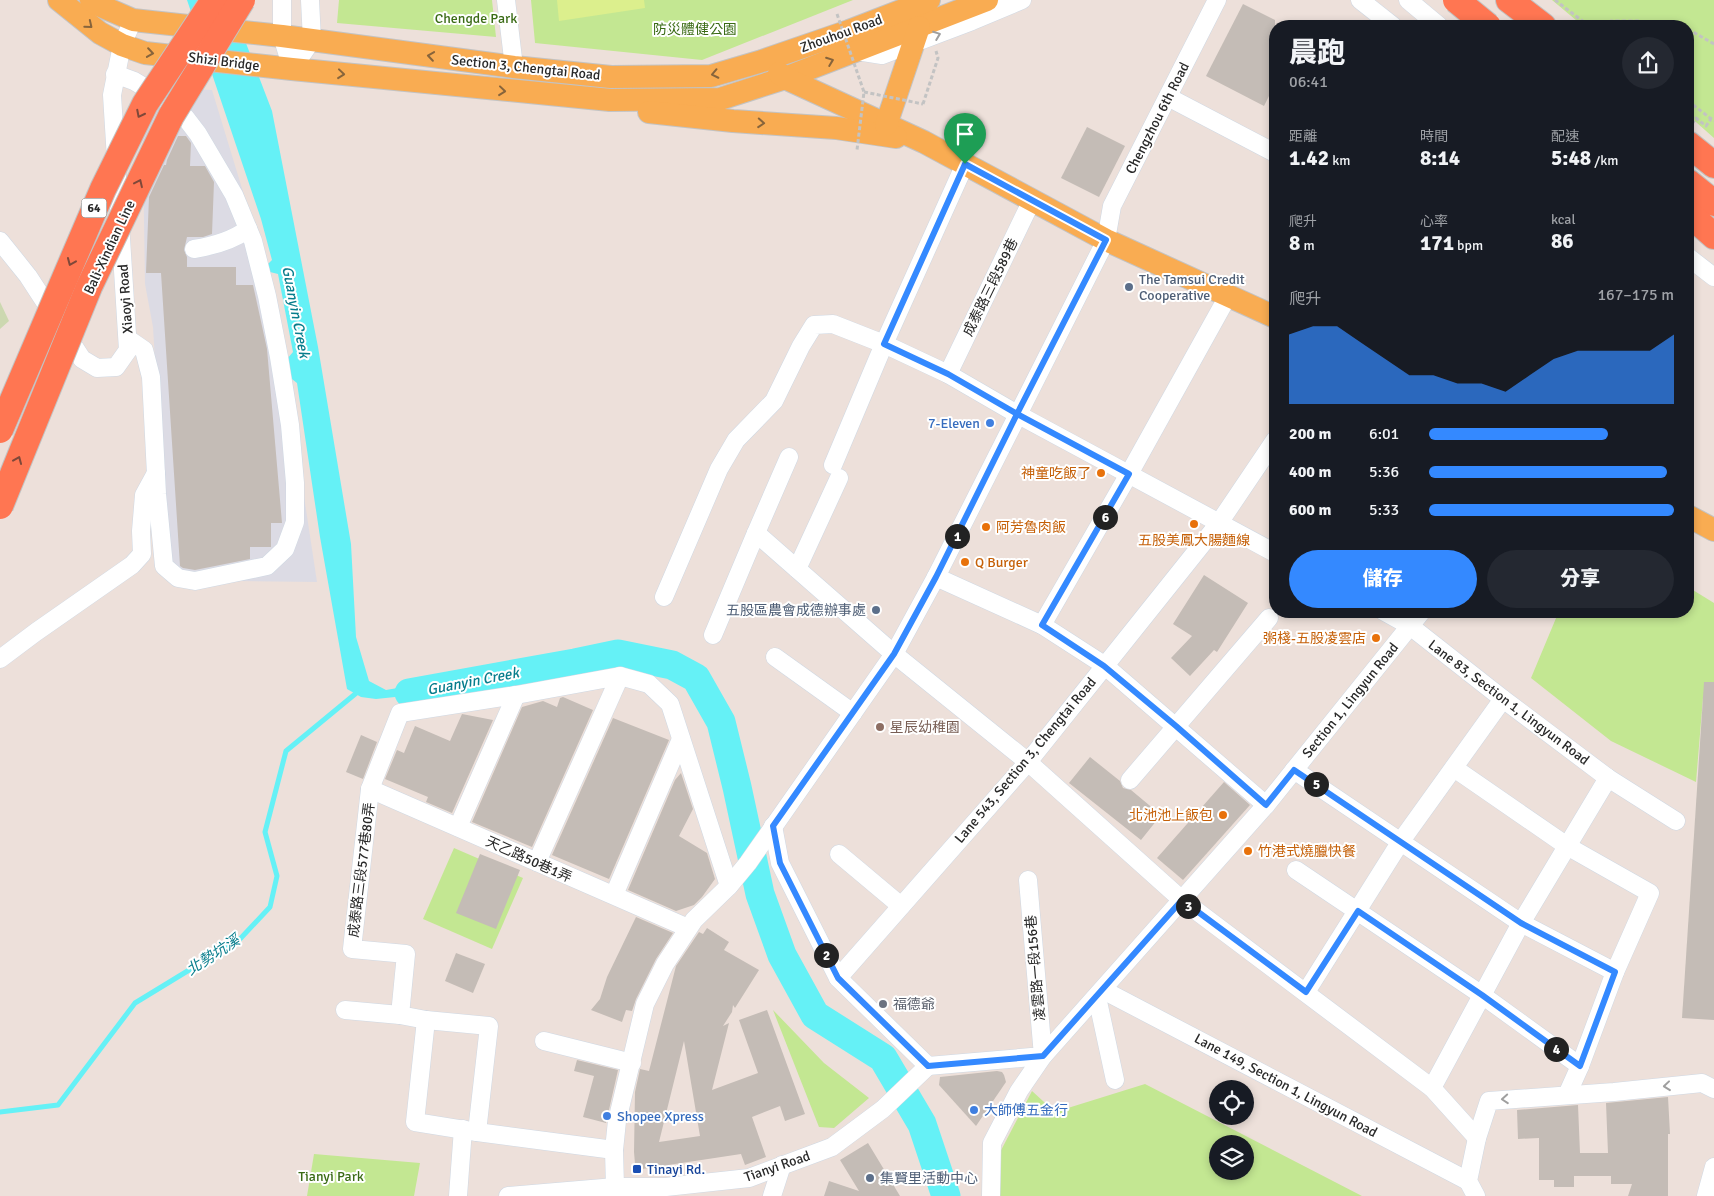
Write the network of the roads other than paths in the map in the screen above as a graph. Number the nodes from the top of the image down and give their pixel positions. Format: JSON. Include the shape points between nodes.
{"nodes":[{"id":1,"x":59,"y":0,"type":"edge"},
{"id":2,"x":91,"y":0,"type":"edge"},
{"id":3,"x":214,"y":0,"type":"edge"},
{"id":4,"x":242,"y":0,"type":"edge"},
{"id":5,"x":282,"y":0,"type":"edge"},
{"id":6,"x":310,"y":0,"type":"edge"},
{"id":7,"x":506,"y":0,"type":"edge"},
{"id":8,"x":897,"y":0,"type":"edge"},
{"id":9,"x":987,"y":0,"type":"edge"},
{"id":10,"x":1022,"y":0,"type":"edge"},
{"id":11,"x":1217,"y":0,"type":"edge"},
{"id":12,"x":1360,"y":0,"type":"edge"},
{"id":13,"x":1408,"y":0,"type":"edge"},
{"id":14,"x":1456,"y":0,"type":"edge"},
{"id":15,"x":1510,"y":0,"type":"edge"},
{"id":16,"x":925,"y":1,"type":"edge"},
{"id":17,"x":133,"y":20,"type":"junction"},
{"id":18,"x":1385,"y":20,"type":"edge"},
{"id":19,"x":1432,"y":20,"type":"edge"},
{"id":20,"x":1481,"y":20,"type":"edge"},
{"id":21,"x":1535,"y":20,"type":"edge"},
{"id":22,"x":848,"y":32,"type":"junction"},
{"id":23,"x":920,"y":32,"type":"junction"},
{"id":24,"x":272,"y":35,"type":"junction"},
{"id":25,"x":312,"y":40,"type":"junction"},
{"id":26,"x":122,"y":45,"type":"junction"},
{"id":27,"x":762,"y":61,"type":"junction"},
{"id":28,"x":268,"y":67,"type":"joint"},
{"id":29,"x":514,"y":67,"type":"junction"},
{"id":30,"x":292,"y":69,"type":"junction"},
{"id":31,"x":115,"y":74,"type":"junction"},
{"id":32,"x":785,"y":78,"type":"junction"},
{"id":33,"x":540,"y":94,"type":"junction"},
{"id":34,"x":1168,"y":97,"type":"junction"},
{"id":35,"x":886,"y":125,"type":"junction"},
{"id":36,"x":924,"y":142,"type":"junction"},
{"id":37,"x":1694,"y":149,"type":"edge"},
{"id":38,"x":1269,"y":151,"type":"edge"},
{"id":39,"x":965,"y":164,"type":"junction"},
{"id":40,"x":1714,"y":165,"type":"edge"},
{"id":41,"x":1694,"y":187,"type":"edge"},
{"id":42,"x":1032,"y":200,"type":"junction"},
{"id":43,"x":1714,"y":203,"type":"edge"},
{"id":44,"x":1694,"y":219,"type":"edge"},
{"id":45,"x":248,"y":229,"type":"junction"},
{"id":46,"x":1694,"y":230,"type":"edge"},
{"id":47,"x":1714,"y":237,"type":"edge"},
{"id":48,"x":1106,"y":240,"type":"junction"},
{"id":49,"x":0,"y":241,"type":"edge"},
{"id":50,"x":194,"y":249,"type":"dead end"},
{"id":51,"x":1694,"y":254,"type":"edge"},
{"id":52,"x":1694,"y":262,"type":"edge"},
{"id":53,"x":1714,"y":265,"type":"edge"},
{"id":54,"x":1714,"y":278,"type":"edge"},
{"id":55,"x":1228,"y":296,"type":"junction"},
{"id":56,"x":1269,"y":314,"type":"edge"},
{"id":57,"x":128,"y":338,"type":"junction"},
{"id":58,"x":884,"y":344,"type":"junction"},
{"id":59,"x":948,"y":374,"type":"junction"},
{"id":60,"x":1017,"y":414,"type":"junction"},
{"id":61,"x":0,"y":430,"type":"edge"},
{"id":62,"x":1269,"y":449,"type":"edge"},
{"id":63,"x":789,"y":457,"type":"dead end"},
{"id":64,"x":156,"y":473,"type":"junction"},
{"id":65,"x":1129,"y":474,"type":"junction"},
{"id":66,"x":0,"y":506,"type":"edge"},
{"id":67,"x":1694,"y":519,"type":"edge"},
{"id":68,"x":1219,"y":523,"type":"junction"},
{"id":69,"x":1714,"y":530,"type":"edge"},
{"id":70,"x":756,"y":533,"type":"junction"},
{"id":71,"x":1269,"y":550,"type":"edge"},
{"id":72,"x":797,"y":569,"type":"junction"},
{"id":73,"x":936,"y":577,"type":"junction"},
{"id":74,"x":664,"y":598,"type":"dead end"},
{"id":75,"x":1269,"y":618,"type":"dead end"},
{"id":76,"x":1396,"y":618,"type":"edge"},
{"id":77,"x":1416,"y":618,"type":"edge"},
{"id":78,"x":1042,"y":625,"type":"junction"},
{"id":79,"x":1410,"y":626,"type":"junction"},
{"id":80,"x":713,"y":635,"type":"dead end"},
{"id":81,"x":894,"y":654,"type":"junction"},
{"id":82,"x":775,"y":657,"type":"dead end"},
{"id":83,"x":0,"y":659,"type":"edge"},
{"id":84,"x":1104,"y":666,"type":"junction"},
{"id":85,"x":620,"y":676,"type":"junction"},
{"id":86,"x":516,"y":695,"type":"junction"},
{"id":87,"x":1503,"y":699,"type":"junction"},
{"id":88,"x":853,"y":713,"type":"junction"},
{"id":89,"x":1176,"y":726,"type":"junction"},
{"id":90,"x":681,"y":739,"type":"junction"},
{"id":91,"x":1028,"y":762,"type":"junction"},
{"id":92,"x":1454,"y":768,"type":"junction"},
{"id":93,"x":1294,"y":770,"type":"junction"},
{"id":94,"x":1608,"y":778,"type":"junction"},
{"id":95,"x":1130,"y":780,"type":"dead end"},
{"id":96,"x":370,"y":789,"type":"junction"},
{"id":97,"x":1266,"y":805,"type":"junction"},
{"id":98,"x":1676,"y":820,"type":"dead end"},
{"id":99,"x":773,"y":826,"type":"junction"},
{"id":100,"x":458,"y":827,"type":"junction"},
{"id":101,"x":1401,"y":841,"type":"junction"},
{"id":102,"x":1567,"y":846,"type":"junction"},
{"id":103,"x":839,"y":854,"type":"dead end"},
{"id":104,"x":537,"y":862,"type":"junction"},
{"id":105,"x":1296,"y":870,"type":"dead end"},
{"id":106,"x":1028,"y":880,"type":"dead end"},
{"id":107,"x":729,"y":886,"type":"junction"},
{"id":108,"x":614,"y":896,"type":"junction"},
{"id":109,"x":1182,"y":900,"type":"junction"},
{"id":110,"x":901,"y":906,"type":"junction"},
{"id":111,"x":1358,"y":911,"type":"junction"},
{"id":112,"x":1521,"y":923,"type":"junction"},
{"id":113,"x":688,"y":928,"type":"junction"},
{"id":114,"x":1615,"y":972,"type":"junction"},
{"id":115,"x":838,"y":978,"type":"junction"},
{"id":116,"x":1306,"y":992,"type":"junction"},
{"id":117,"x":1100,"y":993,"type":"junction"},
{"id":118,"x":1482,"y":995,"type":"junction"},
{"id":119,"x":345,"y":1010,"type":"dead end"},
{"id":120,"x":400,"y":1015,"type":"junction"},
{"id":121,"x":426,"y":1020,"type":"junction"},
{"id":122,"x":544,"y":1041,"type":"dead end"},
{"id":123,"x":1043,"y":1056,"type":"junction"},
{"id":124,"x":632,"y":1063,"type":"junction"},
{"id":125,"x":928,"y":1066,"type":"junction"},
{"id":126,"x":1580,"y":1066,"type":"junction"},
{"id":127,"x":1114,"y":1080,"type":"dead end"},
{"id":128,"x":1432,"y":1088,"type":"junction"},
{"id":129,"x":1714,"y":1089,"type":"edge"},
{"id":130,"x":1567,"y":1095,"type":"junction"},
{"id":131,"x":470,"y":1131,"type":"junction"},
{"id":132,"x":1477,"y":1138,"type":"junction"},
{"id":133,"x":614,"y":1150,"type":"junction"},
{"id":134,"x":782,"y":1165,"type":"junction"},
{"id":135,"x":1714,"y":1167,"type":"edge"},
{"id":136,"x":1472,"y":1188,"type":"edge"},
{"id":137,"x":617,"y":1192,"type":"edge"},
{"id":138,"x":458,"y":1196,"type":"edge"},
{"id":139,"x":508,"y":1196,"type":"edge"},
{"id":140,"x":772,"y":1196,"type":"edge"},
{"id":141,"x":991,"y":1196,"type":"edge"},
{"id":142,"x":1706,"y":1196,"type":"edge"}],
"edges":[{"from":1,"to":26,"type":"main road","one_way":true,"via":[[100,33]]},
{"from":2,"to":17,"type":"main road"},
{"from":3,"to":61,"type":"highway","name":"Bali-Xindian Line","number":"64","one_way":true,"bridge":true,"via":[[145,104],[102,189]]},
{"from":66,"to":4,"type":"highway","name":"Bali-Xindian Line","number":"64","one_way":true,"bridge":true,"via":[[89,287],[171,116]]},
{"from":5,"to":24,"type":"street"},
{"from":6,"to":25,"type":"street"},
{"from":7,"to":29,"type":"street"},
{"from":8,"to":22,"type":"street"},
{"from":9,"to":23,"type":"main road","name":"Zhouhou Road"},
{"from":23,"to":10,"type":"street","one_way":true},
{"from":11,"to":34,"type":"street","name":"Chengzhou 6th Road"},
{"from":12,"to":18,"type":"street"},
{"from":13,"to":19,"type":"street"},
{"from":14,"to":20,"type":"highway","bridge":true},
{"from":15,"to":21,"type":"highway"},
{"from":16,"to":22,"type":"main road","name":"Zhouhou Road"},
{"from":17,"to":24,"type":"main road","bridge":true},
{"from":17,"to":26,"type":"street","name":"Xiaoyi Road"},
{"from":22,"to":23,"type":"main road","name":"Zhouhou Road"},
{"from":22,"to":27,"type":"main road","name":"Zhouhou Road"},
{"from":32,"to":22,"type":"main road","name":"Zhouhou Road","one_way":true},
{"from":23,"to":35,"type":"main road"},
{"from":24,"to":25,"type":"main road","name":"Section 3, Chengtai Road"},
{"from":24,"to":30,"type":"street"},
{"from":29,"to":25,"type":"main road","name":"Section 3, Chengtai Road","one_way":true},
{"from":25,"to":30,"type":"street"},
{"from":26,"to":28,"type":"main road","name":"Shizi Bridge","one_way":true,"via":[[145,53]]},
{"from":26,"to":31,"type":"street","name":"Xiaoyi Road"},
{"from":27,"to":29,"type":"main road","name":"Section 3, Chengtai Road","one_way":true,"via":[[711,76],[611,77]]},
{"from":27,"to":32,"type":"main road"},
{"from":28,"to":30,"type":"main road","name":"Section 3, Chengtai Road"},
{"from":30,"to":33,"type":"main road","name":"Section 3, Chengtai Road","one_way":true},
{"from":31,"to":45,"type":"street","via":[[164,99],[185,117],[227,181]]},
{"from":31,"to":57,"type":"street","name":"Xiaoyi Road","via":[[112,95]]},
{"from":32,"to":33,"type":"main road","name":"Section 3, Chengtai Road","via":[[720,99],[610,100]]},
{"from":32,"to":35,"type":"main road"},
{"from":33,"to":36,"type":"main road","one_way":true,"via":[[610,108],[836,128]]},
{"from":34,"to":38,"type":"street"},
{"from":34,"to":48,"type":"street","name":"Chengzhou 6th Road","via":[[1112,206]]},
{"from":35,"to":36,"type":"main road"},
{"from":36,"to":39,"type":"main road"},
{"from":37,"to":40,"type":"highway"},
{"from":39,"to":42,"type":"main road"},
{"from":39,"to":58,"type":"street"},
{"from":41,"to":43,"type":"highway"},
{"from":42,"to":48,"type":"main road"},
{"from":42,"to":59,"type":"street","name":"成泰路三段589巷"},
{"from":44,"to":47,"type":"highway"},
{"from":45,"to":50,"type":"street","via":[[223,242]]},
{"from":45,"to":64,"type":"street","via":[[267,296],[290,425],[295,483],[294,522],[285,549],[267,566],[195,581],[178,578],[164,566]]},
{"from":46,"to":47,"type":"street"},
{"from":48,"to":55,"type":"main road"},
{"from":48,"to":60,"type":"street","name":"Chengzhou 6th Road"},
{"from":49,"to":57,"type":"street","name":"Xiaoyi Road","via":[[28,276],[82,359],[97,368],[116,367],[128,350]]},
{"from":51,"to":53,"type":"street"},
{"from":52,"to":54,"type":"street"},
{"from":55,"to":56,"type":"main road"},
{"from":55,"to":65,"type":"street"},
{"from":57,"to":64,"type":"street","via":[[144,350],[151,377]]},
{"from":58,"to":59,"type":"street"},
{"from":58,"to":72,"type":"street"},
{"from":58,"to":74,"type":"street","via":[[833,324],[814,325],[800,346],[774,401],[736,440],[719,469]]},
{"from":59,"to":60,"type":"street"},
{"from":60,"to":65,"type":"street"},
{"from":60,"to":73,"type":"street","name":"Chengzhou 6th Road"},
{"from":62,"to":68,"type":"street","name":"Lane 543, Section 3, Chengtai Road"},
{"from":63,"to":70,"type":"street"},
{"from":64,"to":83,"type":"street","via":[[144,495],[142,554],[132,565]]},
{"from":65,"to":68,"type":"street"},
{"from":65,"to":78,"type":"street"},
{"from":67,"to":69,"type":"main road"},
{"from":68,"to":71,"type":"street"},
{"from":68,"to":84,"type":"street","name":"Lane 543, Section 3, Chengtai Road"},
{"from":70,"to":72,"type":"street"},
{"from":70,"to":80,"type":"street"},
{"from":72,"to":81,"type":"street"},
{"from":73,"to":78,"type":"street"},
{"from":73,"to":81,"type":"street","name":"Chengzhou 6th Road"},
{"from":75,"to":89,"type":"street"},
{"from":76,"to":79,"type":"street","name":"Lane 83, Section 1, Lingyun Road"},
{"from":77,"to":79,"type":"street","name":"Section 1, Lingyun Road"},
{"from":78,"to":84,"type":"street"},
{"from":79,"to":87,"type":"street","name":"Lane 83, Section 1, Lingyun Road"},
{"from":79,"to":93,"type":"street","name":"Section 1, Lingyun Road"},
{"from":81,"to":88,"type":"street","name":"Chengzhou 6th Road"},
{"from":81,"to":91,"type":"street"},
{"from":82,"to":88,"type":"street"},
{"from":84,"to":89,"type":"street"},
{"from":84,"to":91,"type":"street","name":"Lane 543, Section 3, Chengtai Road"},
{"from":85,"to":86,"type":"street"},
{"from":85,"to":90,"type":"street","via":[[649,684],[670,704]]},
{"from":85,"to":104,"type":"street"},
{"from":86,"to":96,"type":"street","via":[[400,713]]},
{"from":86,"to":100,"type":"street"},
{"from":87,"to":92,"type":"street"},
{"from":87,"to":94,"type":"street","name":"Lane 83, Section 1, Lingyun Road"},
{"from":88,"to":99,"type":"street","name":"Chengzhou 6th Road"},
{"from":89,"to":95,"type":"street"},
{"from":89,"to":97,"type":"street"},
{"from":90,"to":107,"type":"street"},
{"from":90,"to":108,"type":"street"},
{"from":91,"to":109,"type":"street"},
{"from":91,"to":110,"type":"street","name":"Lane 543, Section 3, Chengtai Road"},
{"from":92,"to":101,"type":"street"},
{"from":92,"to":102,"type":"street"},
{"from":93,"to":97,"type":"street","name":"Section 1, Lingyun Road"},
{"from":93,"to":101,"type":"street"},
{"from":94,"to":98,"type":"street","name":"Lane 83, Section 1, Lingyun Road"},
{"from":94,"to":102,"type":"street"},
{"from":96,"to":100,"type":"street","name":"天乙路50巷1弄"},
{"from":96,"to":120,"type":"street","name":"成泰路三段577巷80弄","via":[[352,949],[406,954]]},
{"from":97,"to":109,"type":"street","name":"Section 1, Lingyun Road"},
{"from":99,"to":107,"type":"street","name":"Chengzhou 6th Road"},
{"from":99,"to":115,"type":"street","via":[[780,863]]},
{"from":100,"to":104,"type":"street","name":"天乙路50巷1弄"},
{"from":101,"to":111,"type":"street"},
{"from":101,"to":112,"type":"street"},
{"from":102,"to":112,"type":"street"},
{"from":102,"to":114,"type":"street","via":[[1650,893]]},
{"from":103,"to":110,"type":"street"},
{"from":104,"to":108,"type":"street","name":"天乙路50巷1弄"},
{"from":105,"to":111,"type":"street"},
{"from":106,"to":123,"type":"street","name":"凌雲路一段156巷"},
{"from":107,"to":113,"type":"street","name":"Chengzhou 6th Road"},
{"from":108,"to":113,"type":"street","name":"天乙路50巷1弄"},
{"from":109,"to":116,"type":"street"},
{"from":109,"to":117,"type":"street","name":"Section 1, Lingyun Road"},
{"from":110,"to":115,"type":"street","name":"Lane 543, Section 3, Chengtai Road"},
{"from":111,"to":116,"type":"street"},
{"from":111,"to":118,"type":"street"},
{"from":112,"to":114,"type":"street"},
{"from":112,"to":118,"type":"street"},
{"from":113,"to":124,"type":"street","name":"Chengzhou 6th Road","via":[[645,1004]]},
{"from":114,"to":126,"type":"street"},
{"from":115,"to":125,"type":"street"},
{"from":116,"to":128,"type":"street"},
{"from":117,"to":123,"type":"street","name":"Section 1, Lingyun Road"},
{"from":117,"to":127,"type":"street"},
{"from":117,"to":136,"type":"street","name":"Lane 149, Section 1, Lingyun Road"},
{"from":118,"to":126,"type":"street"},
{"from":118,"to":128,"type":"street"},
{"from":119,"to":120,"type":"street"},
{"from":120,"to":121,"type":"street"},
{"from":121,"to":131,"type":"street","via":[[415,1122]]},
{"from":121,"to":131,"type":"street","via":[[489,1026]]},
{"from":122,"to":124,"type":"street"},
{"from":123,"to":125,"type":"street"},
{"from":123,"to":141,"type":"street","name":"Section 1, Lingyun Road","via":[[1019,1090],[992,1143]]},
{"from":124,"to":133,"type":"street","name":"Chengzhou 6th Road","via":[[617,1121]]},
{"from":125,"to":134,"type":"street","name":"Tianyi Road","via":[[883,1109],[832,1147]]},
{"from":126,"to":130,"type":"street"},
{"from":128,"to":132,"type":"street"},
{"from":129,"to":130,"type":"street","one_way":true,"via":[[1702,1083]]},
{"from":130,"to":132,"type":"street","one_way":true,"via":[[1489,1101]]},
{"from":131,"to":133,"type":"street"},
{"from":131,"to":138,"type":"street"},
{"from":132,"to":136,"type":"street"},
{"from":133,"to":137,"type":"street","name":"Chengzhou 6th Road"},
{"from":134,"to":137,"type":"street","name":"Tianyi Road","via":[[749,1178]]},
{"from":134,"to":140,"type":"street"},
{"from":135,"to":142,"type":"street"},
{"from":137,"to":139,"type":"street","name":"Tianyi Road"}]}
